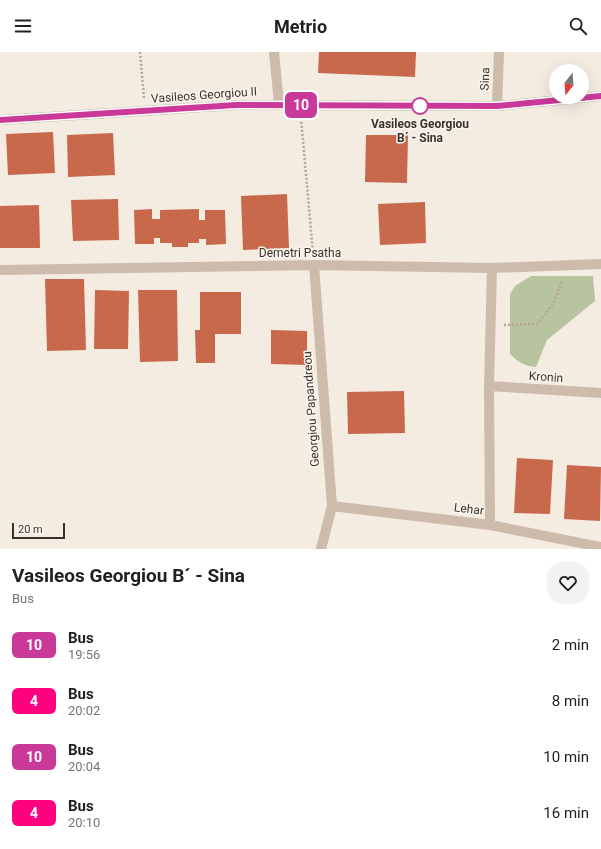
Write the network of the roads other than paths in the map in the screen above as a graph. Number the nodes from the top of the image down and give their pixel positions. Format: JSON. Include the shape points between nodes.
{"nodes":[{"id":1,"x":274,"y":52,"type":"edge"},
{"id":2,"x":499,"y":52,"type":"edge"},
{"id":3,"x":601,"y":96,"type":"edge"},
{"id":4,"x":279,"y":104,"type":"junction"},
{"id":5,"x":497,"y":106,"type":"junction"},
{"id":6,"x":0,"y":120,"type":"edge"},
{"id":7,"x":601,"y":264,"type":"edge"},
{"id":8,"x":314,"y":265,"type":"junction"},
{"id":9,"x":492,"y":268,"type":"junction"},
{"id":10,"x":0,"y":270,"type":"edge"},
{"id":11,"x":489,"y":386,"type":"junction"},
{"id":12,"x":601,"y":393,"type":"edge"},
{"id":13,"x":332,"y":506,"type":"junction"},
{"id":14,"x":490,"y":525,"type":"junction"},
{"id":15,"x":601,"y":547,"type":"edge"},
{"id":16,"x":321,"y":549,"type":"edge"}],
"edges":[{"from":1,"to":4,"type":"street"},
{"from":2,"to":5,"type":"street","name":"Sina"},
{"from":3,"to":5,"type":"street","name":"Vasileos Georgiou II"},
{"from":4,"to":5,"type":"street","name":"Vasileos Georgiou II"},
{"from":4,"to":6,"type":"street","name":"Vasileos Georgiou II"},
{"from":7,"to":9,"type":"street","name":"Demetri Psatha"},
{"from":8,"to":9,"type":"street","name":"Demetri Psatha"},
{"from":8,"to":10,"type":"street","name":"Demetri Psatha"},
{"from":8,"to":13,"type":"street","name":"Georgiou Papandreou"},
{"from":9,"to":11,"type":"street"},
{"from":11,"to":12,"type":"street","name":"Kronin"},
{"from":11,"to":14,"type":"street"},
{"from":13,"to":14,"type":"street","name":"Lehar"},
{"from":13,"to":16,"type":"street","name":"Georgiou Papandreou"},
{"from":14,"to":15,"type":"street","name":"Lehar"}]}
